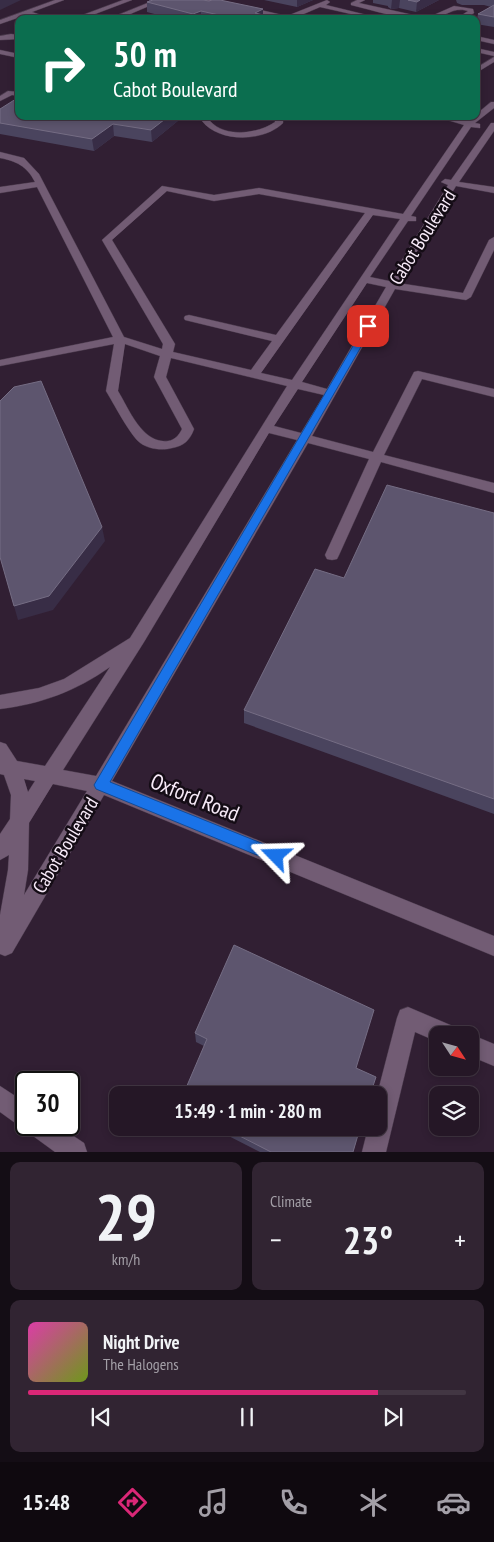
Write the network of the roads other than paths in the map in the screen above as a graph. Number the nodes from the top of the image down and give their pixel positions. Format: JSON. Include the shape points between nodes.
{"nodes":[{"id":1,"x":61,"y":0,"type":"edge"},
{"id":2,"x":129,"y":0,"type":"edge"},
{"id":3,"x":160,"y":0,"type":"edge"},
{"id":4,"x":208,"y":0,"type":"edge"},
{"id":5,"x":331,"y":0,"type":"edge"},
{"id":6,"x":362,"y":0,"type":"edge"},
{"id":7,"x":319,"y":5,"type":"junction"},
{"id":8,"x":356,"y":5,"type":"junction"},
{"id":9,"x":344,"y":10,"type":"junction"},
{"id":10,"x":24,"y":12,"type":"junction"},
{"id":11,"x":17,"y":15,"type":"edge"},
{"id":12,"x":35,"y":15,"type":"edge"},
{"id":13,"x":78,"y":15,"type":"edge"},
{"id":14,"x":125,"y":15,"type":"edge"},
{"id":15,"x":273,"y":15,"type":"edge"},
{"id":16,"x":294,"y":15,"type":"edge"},
{"id":17,"x":366,"y":15,"type":"edge"},
{"id":18,"x":407,"y":15,"type":"edge"},
{"id":19,"x":435,"y":15,"type":"edge"},
{"id":20,"x":467,"y":15,"type":"edge"},
{"id":21,"x":15,"y":16,"type":"edge"},
{"id":22,"x":0,"y":22,"type":"edge"},
{"id":23,"x":15,"y":37,"type":"edge"},
{"id":24,"x":0,"y":38,"type":"edge"},
{"id":25,"x":480,"y":39,"type":"edge"},
{"id":26,"x":15,"y":41,"type":"edge"},
{"id":27,"x":494,"y":42,"type":"edge"},
{"id":28,"x":1,"y":50,"type":"edge"},
{"id":29,"x":480,"y":51,"type":"edge"},
{"id":30,"x":494,"y":54,"type":"edge"},
{"id":31,"x":15,"y":55,"type":"edge"},
{"id":32,"x":494,"y":60,"type":"edge"},
{"id":33,"x":480,"y":69,"type":"edge"},
{"id":34,"x":0,"y":91,"type":"edge"},
{"id":35,"x":15,"y":93,"type":"edge"},
{"id":36,"x":0,"y":99,"type":"edge"},
{"id":37,"x":494,"y":104,"type":"edge"},
{"id":38,"x":480,"y":116,"type":"edge"},
{"id":39,"x":206,"y":120,"type":"edge"},
{"id":40,"x":279,"y":120,"type":"edge"},
{"id":41,"x":454,"y":120,"type":"edge"},
{"id":42,"x":475,"y":120,"type":"edge"},
{"id":43,"x":470,"y":124,"type":"junction"},
{"id":44,"x":493,"y":128,"type":"edge"},
{"id":45,"x":0,"y":155,"type":"edge"},
{"id":46,"x":432,"y":180,"type":"junction"},
{"id":47,"x":40,"y":184,"type":"junction"},
{"id":48,"x":454,"y":184,"type":"junction"},
{"id":49,"x":0,"y":190,"type":"edge"},
{"id":50,"x":494,"y":190,"type":"edge"},
{"id":51,"x":371,"y":212,"type":"junction"},
{"id":52,"x":406,"y":218,"type":"junction"},
{"id":53,"x":430,"y":222,"type":"junction"},
{"id":54,"x":494,"y":240,"type":"edge"},
{"id":55,"x":364,"y":279,"type":"junction"},
{"id":56,"x":391,"y":285,"type":"junction"},
{"id":57,"x":189,"y":318,"type":"dead end"},
{"id":58,"x":120,"y":339,"type":"junction"},
{"id":59,"x":279,"y":339,"type":"junction"},
{"id":60,"x":167,"y":354,"type":"junction"},
{"id":61,"x":0,"y":363,"type":"edge"},
{"id":62,"x":254,"y":374,"type":"junction"},
{"id":63,"x":295,"y":384,"type":"junction"},
{"id":64,"x":331,"y":393,"type":"junction"},
{"id":65,"x":494,"y":393,"type":"edge"},
{"id":66,"x":266,"y":428,"type":"junction"},
{"id":67,"x":304,"y":438,"type":"junction"},
{"id":68,"x":377,"y":456,"type":"junction"},
{"id":69,"x":494,"y":488,"type":"edge"},
{"id":70,"x":332,"y":555,"type":"dead end"},
{"id":71,"x":138,"y":638,"type":"junction"},
{"id":72,"x":0,"y":702,"type":"edge"},
{"id":73,"x":0,"y":750,"type":"edge"},
{"id":74,"x":5,"y":767,"type":"edge"},
{"id":75,"x":50,"y":776,"type":"junction"},
{"id":76,"x":101,"y":785,"type":"junction"},
{"id":77,"x":19,"y":821,"type":"junction"},
{"id":78,"x":0,"y":851,"type":"edge"},
{"id":79,"x":494,"y":946,"type":"edge"},
{"id":80,"x":2,"y":950,"type":"edge"},
{"id":81,"x":429,"y":1027,"type":"edge"},
{"id":82,"x":479,"y":1049,"type":"edge"},
{"id":83,"x":494,"y":1055,"type":"edge"},
{"id":84,"x":0,"y":1098,"type":"edge"},
{"id":85,"x":15,"y":1109,"type":"edge"},
{"id":86,"x":53,"y":1136,"type":"edge"},
{"id":87,"x":74,"y":1152,"type":"edge"},
{"id":88,"x":374,"y":1152,"type":"edge"}],
"edges":[{"from":1,"to":10,"type":"street"},
{"from":2,"to":13,"type":"street"},
{"from":3,"to":14,"type":"street","via":[[121,14]]},
{"from":4,"to":15,"type":"street"},
{"from":5,"to":7,"type":"street"},
{"from":6,"to":8,"type":"street","via":[[353,4]]},
{"from":7,"to":9,"type":"street"},
{"from":7,"to":16,"type":"street"},
{"from":8,"to":9,"type":"street"},
{"from":8,"to":18,"type":"street"},
{"from":9,"to":17,"type":"street"},
{"from":10,"to":11,"type":"street"},
{"from":10,"to":12,"type":"street"},
{"from":19,"to":20,"type":"street","via":[[449,8],[461,7],[471,10]]},
{"from":21,"to":22,"type":"street"},
{"from":23,"to":24,"type":"street"},
{"from":25,"to":27,"type":"street"},
{"from":26,"to":28,"type":"street"},
{"from":28,"to":31,"type":"street"},
{"from":29,"to":30,"type":"street"},
{"from":32,"to":33,"type":"street"},
{"from":34,"to":35,"type":"street"},
{"from":35,"to":36,"type":"street"},
{"from":37,"to":38,"type":"street","name":"Cabot Boulevard"},
{"from":39,"to":40,"type":"street","via":[[212,128],[244,134],[270,130]]},
{"from":41,"to":43,"type":"street"},
{"from":42,"to":43,"type":"street","name":"Cabot Boulevard"},
{"from":43,"to":44,"type":"street"},
{"from":43,"to":46,"type":"street","name":"Cabot Boulevard"},
{"from":44,"to":48,"type":"street","name":"Cabot Boulevard"},
{"from":45,"to":47,"type":"street","via":[[21,160]]},
{"from":46,"to":48,"type":"street"},
{"from":46,"to":52,"type":"street","name":"Cabot Boulevard"},
{"from":47,"to":49,"type":"street"},
{"from":47,"to":58,"type":"street"},
{"from":48,"to":50,"type":"street"},
{"from":48,"to":53,"type":"street","name":"Cabot Boulevard"},
{"from":51,"to":52,"type":"street"},
{"from":51,"to":59,"type":"street"},
{"from":51,"to":60,"type":"street","via":[[259,191],[214,198],[165,188],[107,240],[169,344]]},
{"from":52,"to":53,"type":"street"},
{"from":52,"to":55,"type":"street","name":"Cabot Boulevard"},
{"from":53,"to":56,"type":"street","name":"Cabot Boulevard"},
{"from":54,"to":56,"type":"street","via":[[466,297]]},
{"from":55,"to":56,"type":"street"},
{"from":55,"to":63,"type":"street","name":"Cabot Boulevard"},
{"from":56,"to":64,"type":"street","name":"Cabot Boulevard"},
{"from":57,"to":59,"type":"street"},
{"from":58,"to":60,"type":"street"},
{"from":58,"to":60,"type":"street","via":[[112,391],[142,438],[162,446],[177,443],[188,429],[160,377]]},
{"from":58,"to":61,"type":"street"},
{"from":59,"to":62,"type":"street"},
{"from":60,"to":62,"type":"street"},
{"from":62,"to":63,"type":"street"},
{"from":63,"to":64,"type":"street"},
{"from":63,"to":66,"type":"street","name":"Cabot Boulevard"},
{"from":64,"to":67,"type":"street","name":"Cabot Boulevard"},
{"from":65,"to":68,"type":"street","via":[[418,375]]},
{"from":66,"to":67,"type":"street"},
{"from":66,"to":71,"type":"street","name":"Cabot Boulevard"},
{"from":67,"to":68,"type":"street"},
{"from":67,"to":76,"type":"street","name":"Cabot Boulevard"},
{"from":68,"to":69,"type":"street"},
{"from":68,"to":70,"type":"street"},
{"from":71,"to":72,"type":"street","via":[[82,679],[45,694]]},
{"from":71,"to":75,"type":"street","name":"Cabot Boulevard"},
{"from":73,"to":74,"type":"street"},
{"from":74,"to":75,"type":"street","name":"Oxford Road"},
{"from":74,"to":77,"type":"street","via":[[20,795]]},
{"from":75,"to":76,"type":"street","name":"Oxford Road"},
{"from":75,"to":77,"type":"street","name":"Cabot Boulevard"},
{"from":76,"to":79,"type":"street","name":"Oxford Road"},
{"from":76,"to":80,"type":"street","name":"Cabot Boulevard"},
{"from":77,"to":78,"type":"street","name":"Cabot Boulevard"},
{"from":77,"to":80,"type":"street","via":[[14,903]]},
{"from":81,"to":88,"type":"street","via":[[408,1018]]},
{"from":82,"to":83,"type":"street"},
{"from":84,"to":85,"type":"street"},
{"from":86,"to":87,"type":"street"}]}
